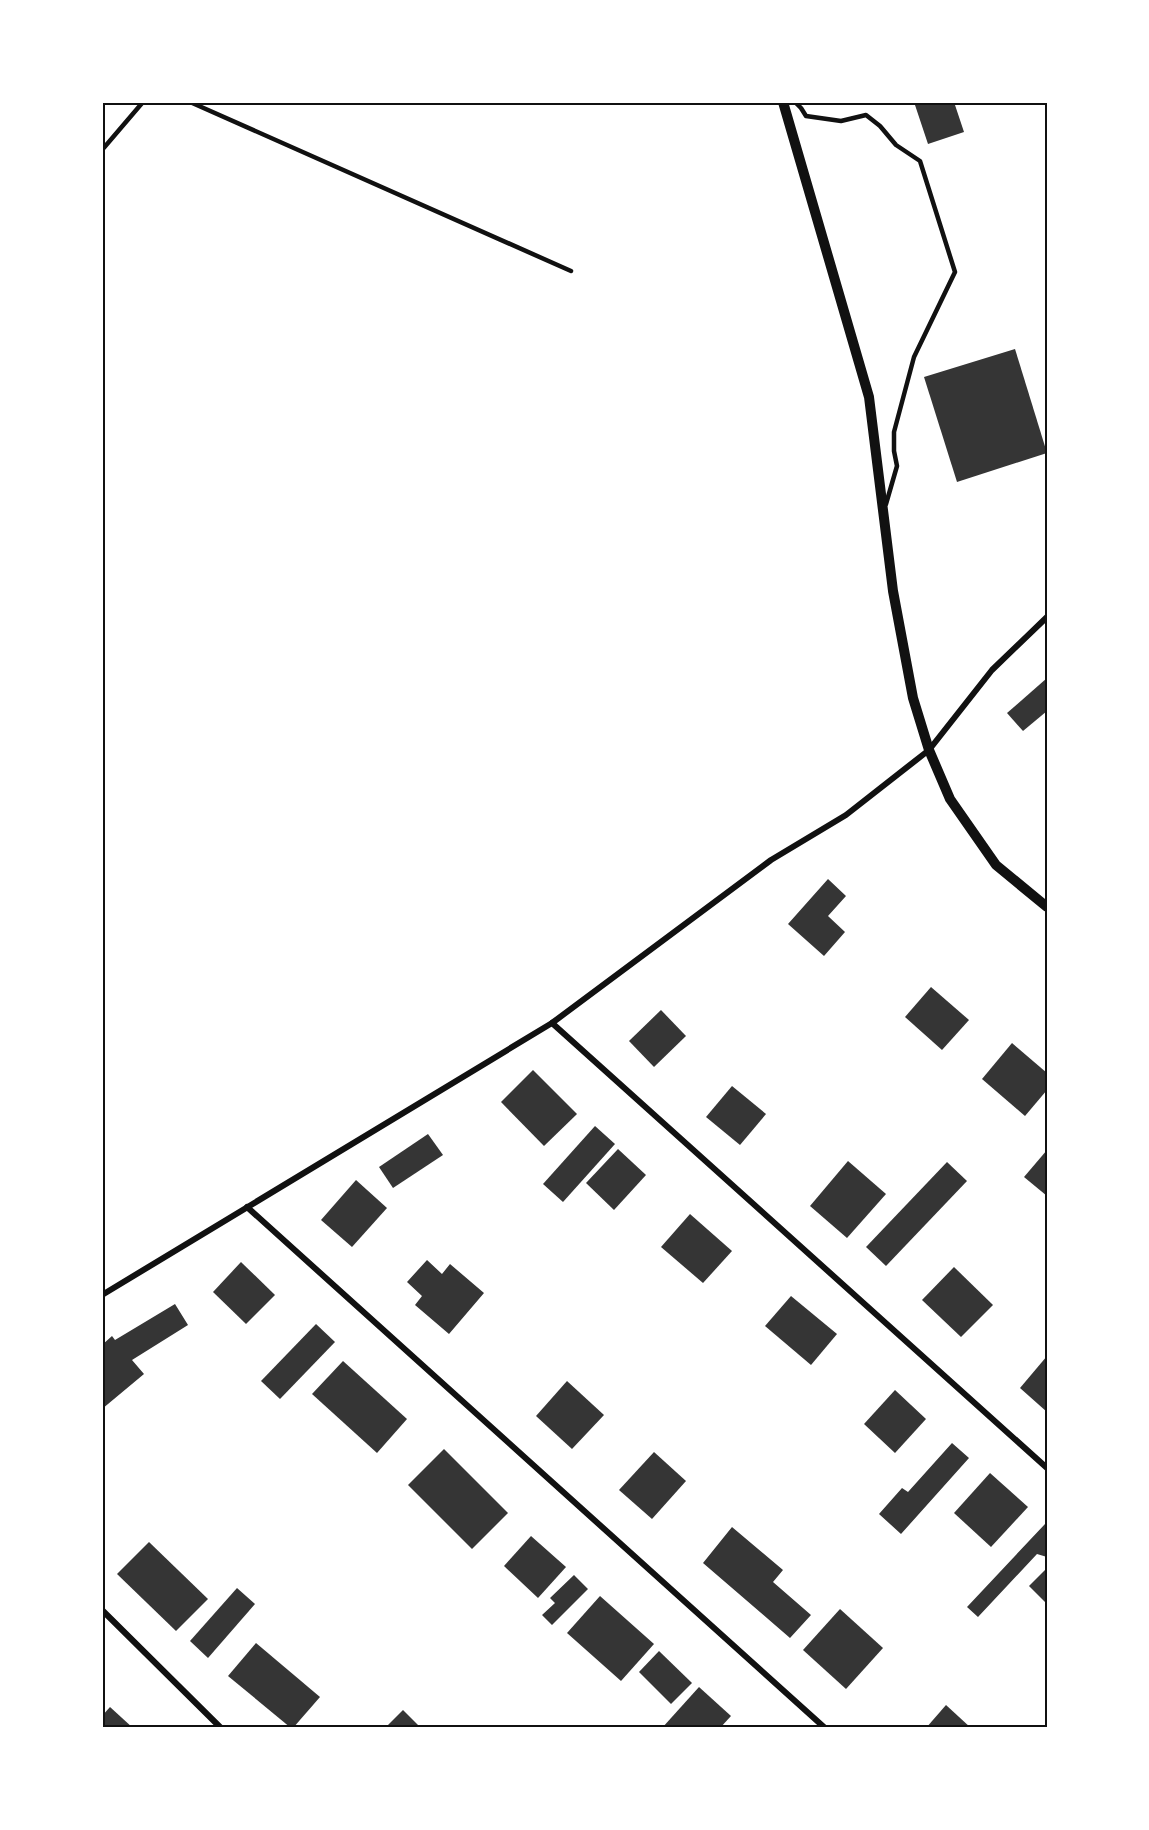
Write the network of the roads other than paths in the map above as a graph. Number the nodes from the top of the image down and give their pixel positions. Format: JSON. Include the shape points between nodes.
{"nodes":[{"id":1,"x":143,"y":102,"type":"edge"},
{"id":2,"x":190,"y":102,"type":"edge"},
{"id":3,"x":783,"y":102,"type":"edge"},
{"id":4,"x":795,"y":102,"type":"edge"},
{"id":5,"x":102,"y":150,"type":"edge"},
{"id":6,"x":571,"y":271,"type":"dead end"},
{"id":7,"x":884,"y":513,"type":"junction"},
{"id":8,"x":1047,"y":617,"type":"edge"},
{"id":9,"x":928,"y":750,"type":"junction"},
{"id":10,"x":1047,"y":907,"type":"edge"},
{"id":11,"x":552,"y":1023,"type":"junction"},
{"id":12,"x":247,"y":1207,"type":"junction"},
{"id":13,"x":102,"y":1295,"type":"edge"},
{"id":14,"x":1047,"y":1468,"type":"edge"},
{"id":15,"x":102,"y":1610,"type":"edge"},
{"id":16,"x":221,"y":1728,"type":"edge"},
{"id":17,"x":825,"y":1728,"type":"edge"}],
"edges":[{"from":1,"to":5,"type":"lane"},
{"from":2,"to":6,"type":"lane"},
{"from":3,"to":7,"type":"street","via":[[868,397]]},
{"from":4,"to":7,"type":"lane","via":[[806,116],[841,121],[866,115],[896,145],[920,160],[955,272],[914,357],[894,432],[897,466]]},
{"from":7,"to":9,"type":"street","via":[[912,698]]},
{"from":8,"to":9,"type":"street","via":[[992,670]]},
{"from":9,"to":10,"type":"street","via":[[950,799],[996,865]]},
{"from":9,"to":11,"type":"street","via":[[846,815],[771,860]]},
{"from":11,"to":12,"type":"street"},
{"from":11,"to":14,"type":"street"},
{"from":12,"to":13,"type":"street"},
{"from":12,"to":17,"type":"street"},
{"from":15,"to":16,"type":"street"}]}
